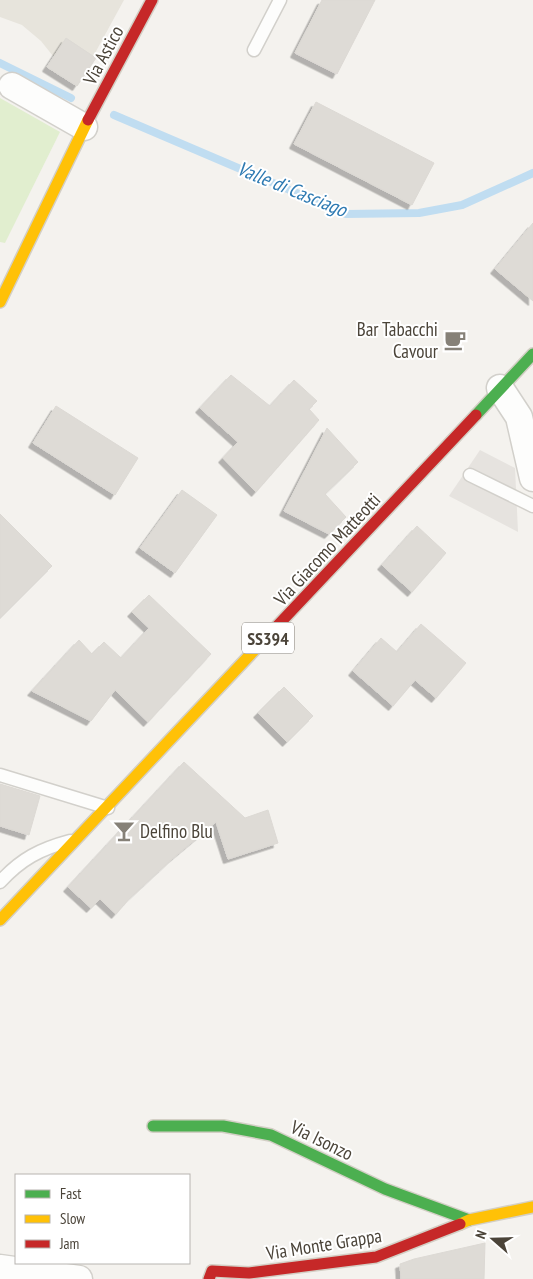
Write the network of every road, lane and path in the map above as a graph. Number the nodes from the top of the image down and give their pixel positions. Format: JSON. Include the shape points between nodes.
{"nodes":[{"id":1,"x":152,"y":0,"type":"edge"},
{"id":2,"x":280,"y":0,"type":"edge"},
{"id":3,"x":254,"y":50,"type":"dead end"},
{"id":4,"x":12,"y":86,"type":"dead end"},
{"id":5,"x":84,"y":127,"type":"junction"},
{"id":6,"x":0,"y":302,"type":"edge"},
{"id":7,"x":533,"y":354,"type":"edge"},
{"id":8,"x":500,"y":388,"type":"junction"},
{"id":9,"x":470,"y":475,"type":"dead end"},
{"id":10,"x":533,"y":478,"type":"edge"},
{"id":11,"x":533,"y":506,"type":"edge"},
{"id":12,"x":0,"y":775,"type":"edge"},
{"id":13,"x":108,"y":808,"type":"junction"},
{"id":14,"x":79,"y":838,"type":"junction"},
{"id":15,"x":0,"y":882,"type":"edge"},
{"id":16,"x":0,"y":920,"type":"edge"},
{"id":17,"x":153,"y":1126,"type":"dead end"},
{"id":18,"x":533,"y":1207,"type":"edge"},
{"id":19,"x":469,"y":1220,"type":"junction"},
{"id":20,"x":0,"y":1268,"type":"edge"},
{"id":21,"x":80,"y":1279,"type":"edge"},
{"id":22,"x":209,"y":1279,"type":"edge"}],
"edges":[{"from":1,"to":5,"type":"street","name":"Via Astico"},
{"from":2,"to":3,"type":"lane"},
{"from":4,"to":5,"type":"street"},
{"from":5,"to":6,"type":"street","name":"Via Astico"},
{"from":7,"to":8,"type":"street","name":"Via Giacomo Matteotti","number":"SS394"},
{"from":8,"to":10,"type":"street","via":[[519,417]]},
{"from":8,"to":13,"type":"street","name":"Via Giacomo Matteotti","number":"SS394"},
{"from":9,"to":11,"type":"lane"},
{"from":12,"to":13,"type":"lane"},
{"from":13,"to":14,"type":"street","name":"Via Giacomo Matteotti","number":"SS394"},
{"from":14,"to":15,"type":"lane","via":[[35,852]]},
{"from":14,"to":16,"type":"street","name":"Via Giacomo Matteotti","number":"SS394"},
{"from":17,"to":19,"type":"street","name":"Via Isonzo","via":[[223,1126],[272,1135],[385,1189]]},
{"from":18,"to":19,"type":"street","name":"Via Monte Grappa"},
{"from":19,"to":22,"type":"street","name":"Via Monte Grappa","via":[[376,1257],[249,1273],[212,1270]]},
{"from":20,"to":21,"type":"street"}]}
